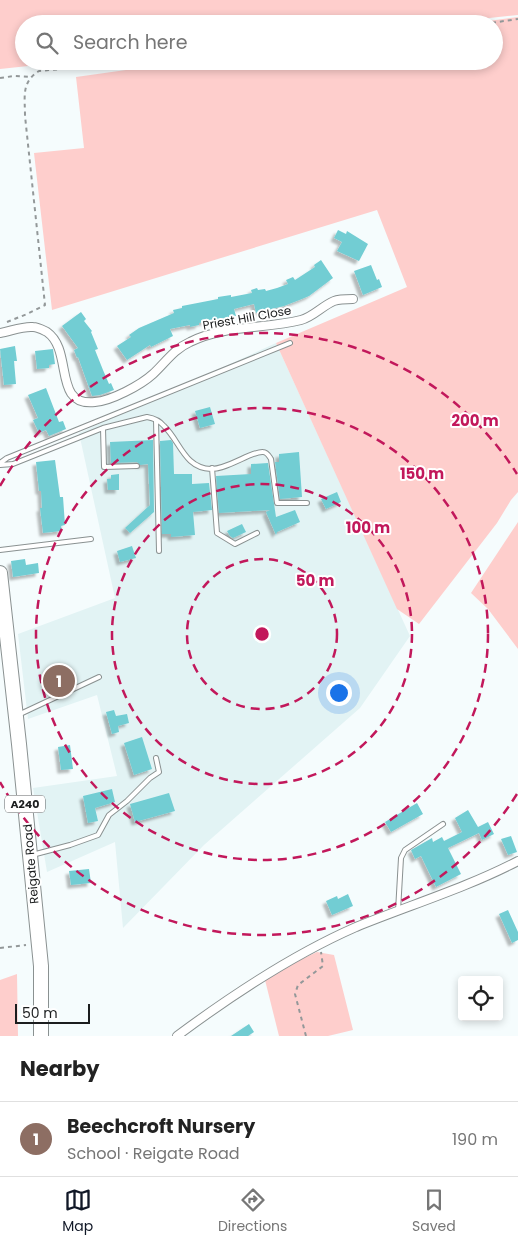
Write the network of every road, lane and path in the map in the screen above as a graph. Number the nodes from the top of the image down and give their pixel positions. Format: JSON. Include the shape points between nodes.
{"nodes":[{"id":1,"x":518,"y":19,"type":"edge"},
{"id":2,"x":503,"y":21,"type":"edge"},
{"id":3,"x":50,"y":70,"type":"edge"},
{"id":4,"x":30,"y":77,"type":"junction"},
{"id":5,"x":0,"y":78,"type":"edge"},
{"id":6,"x":352,"y":299,"type":"dead end"},
{"id":7,"x":2,"y":330,"type":"edge"},
{"id":8,"x":290,"y":343,"type":"dead end"},
{"id":9,"x":156,"y":420,"type":"junction"},
{"id":10,"x":103,"y":428,"type":"junction"},
{"id":11,"x":0,"y":464,"type":"edge"},
{"id":12,"x":137,"y":466,"type":"dead end"},
{"id":13,"x":212,"y":468,"type":"junction"},
{"id":14,"x":307,"y":503,"type":"dead end"},
{"id":15,"x":257,"y":533,"type":"dead end"},
{"id":16,"x":91,"y":539,"type":"dead end"},
{"id":17,"x":0,"y":550,"type":"edge"},
{"id":18,"x":159,"y":551,"type":"dead end"},
{"id":19,"x":0,"y":573,"type":"edge"},
{"id":20,"x":99,"y":677,"type":"dead end"},
{"id":21,"x":16,"y":716,"type":"junction"},
{"id":22,"x":156,"y":758,"type":"dead end"},
{"id":23,"x":443,"y":824,"type":"dead end"},
{"id":24,"x":30,"y":856,"type":"junction"},
{"id":25,"x":518,"y":861,"type":"edge"},
{"id":26,"x":398,"y":911,"type":"junction"},
{"id":27,"x":38,"y":944,"type":"junction"},
{"id":28,"x":317,"y":946,"type":"junction"},
{"id":29,"x":0,"y":948,"type":"edge"},
{"id":30,"x":41,"y":1036,"type":"edge"},
{"id":31,"x":177,"y":1036,"type":"edge"},
{"id":32,"x":306,"y":1036,"type":"edge"}],
"edges":[{"from":1,"to":2,"type":"path"},
{"from":3,"to":4,"type":"path","via":[[39,71]]},
{"from":4,"to":5,"type":"path"},
{"from":4,"to":7,"type":"path","via":[[25,90],[25,116],[45,305],[7,322]]},
{"from":6,"to":7,"type":"street","name":"Priest Hill Close","via":[[336,300],[303,320],[216,333],[192,340],[147,379],[95,402],[82,402],[68,389],[60,348],[46,332],[35,326]]},
{"from":8,"to":11,"type":"lane","via":[[51,439]]},
{"from":9,"to":10,"type":"lane","via":[[137,418]]},
{"from":9,"to":13,"type":"lane","via":[[184,454],[197,465]]},
{"from":9,"to":18,"type":"lane"},
{"from":10,"to":11,"type":"lane","via":[[13,464]]},
{"from":10,"to":12,"type":"lane","via":[[104,467]]},
{"from":13,"to":14,"type":"lane","via":[[226,467],[262,452],[268,454],[276,503]]},
{"from":13,"to":15,"type":"lane","via":[[217,533],[235,544]]},
{"from":16,"to":17,"type":"lane"},
{"from":19,"to":21,"type":"highway","name":"Reigate Road","number":"A240"},
{"from":20,"to":21,"type":"lane"},
{"from":21,"to":24,"type":"highway","name":"Reigate Road","number":"A240"},
{"from":22,"to":24,"type":"lane","via":[[159,772],[109,815],[98,836]]},
{"from":23,"to":26,"type":"lane","via":[[406,850],[401,858]]},
{"from":24,"to":27,"type":"highway","name":"Reigate Road","number":"A240"},
{"from":25,"to":26,"type":"street"},
{"from":26,"to":28,"type":"street"},
{"from":27,"to":29,"type":"path"},
{"from":27,"to":30,"type":"highway","name":"Reigate Road","number":"A240"},
{"from":28,"to":31,"type":"street","via":[[288,960]]},
{"from":28,"to":32,"type":"path","via":[[322,953],[323,966],[298,985],[295,994]]}]}
